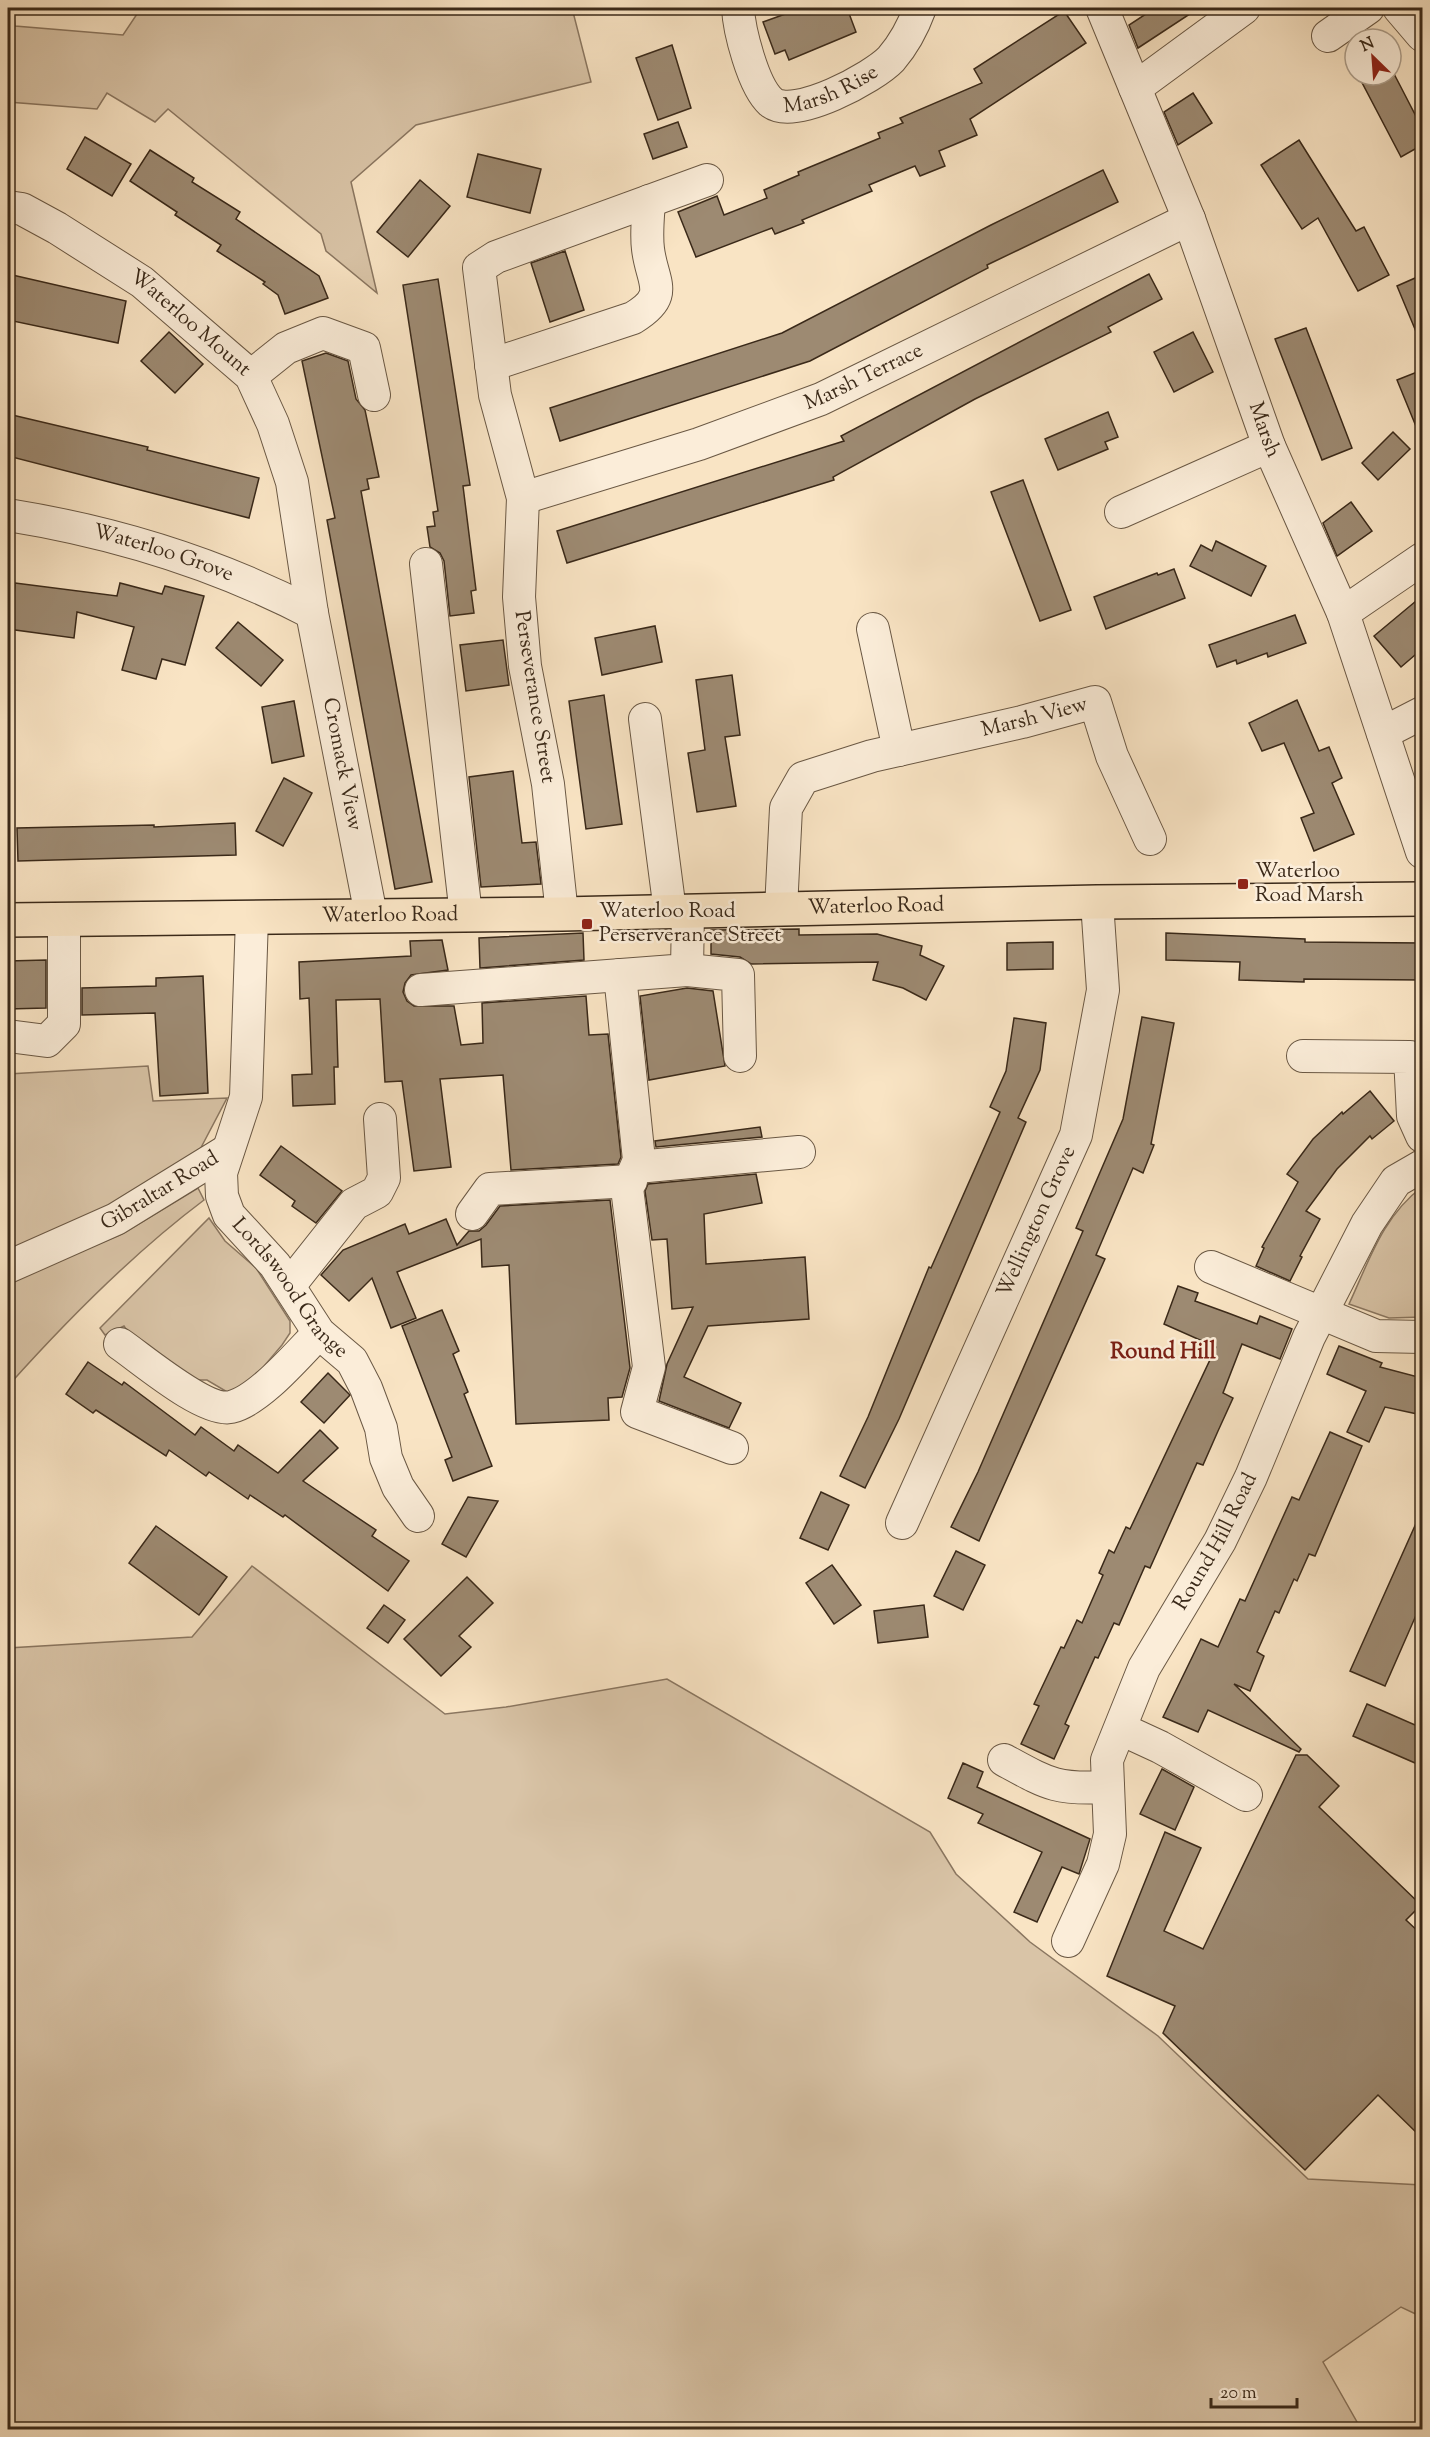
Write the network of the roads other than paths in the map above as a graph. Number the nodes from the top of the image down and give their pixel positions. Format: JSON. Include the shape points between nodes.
{"nodes":[{"id":1,"x":738,"y":8,"type":"edge"},
{"id":2,"x":920,"y":8,"type":"edge"},
{"id":3,"x":1102,"y":8,"type":"edge"},
{"id":4,"x":1244,"y":8,"type":"edge"},
{"id":5,"x":1368,"y":8,"type":"edge"},
{"id":6,"x":1399,"y":8,"type":"edge"},
{"id":7,"x":1422,"y":35,"type":"edge"},
{"id":8,"x":1328,"y":36,"type":"dead end"},
{"id":9,"x":1135,"y":88,"type":"junction"},
{"id":10,"x":707,"y":180,"type":"dead end"},
{"id":11,"x":649,"y":201,"type":"junction"},
{"id":12,"x":8,"y":207,"type":"edge"},
{"id":13,"x":1189,"y":219,"type":"junction"},
{"id":14,"x":491,"y":365,"type":"junction"},
{"id":15,"x":251,"y":376,"type":"junction"},
{"id":16,"x":374,"y":395,"type":"dead end"},
{"id":17,"x":1269,"y":446,"type":"junction"},
{"id":18,"x":523,"y":498,"type":"junction"},
{"id":19,"x":1121,"y":512,"type":"dead end"},
{"id":20,"x":8,"y":515,"type":"edge"},
{"id":21,"x":1422,"y":559,"type":"edge"},
{"id":22,"x":426,"y":564,"type":"dead end"},
{"id":23,"x":312,"y":613,"type":"junction"},
{"id":24,"x":1343,"y":613,"type":"junction"},
{"id":25,"x":873,"y":629,"type":"dead end"},
{"id":26,"x":1422,"y":713,"type":"edge"},
{"id":27,"x":645,"y":719,"type":"dead end"},
{"id":28,"x":1383,"y":733,"type":"junction"},
{"id":29,"x":899,"y":750,"type":"junction"},
{"id":30,"x":1150,"y":839,"type":"dead end"},
{"id":31,"x":1422,"y":852,"type":"edge"},
{"id":32,"x":1422,"y":899,"type":"edge"},
{"id":33,"x":1097,"y":902,"type":"junction"},
{"id":34,"x":781,"y":909,"type":"junction"},
{"id":35,"x":679,"y":911,"type":"junction"},
{"id":36,"x":562,"y":914,"type":"junction"},
{"id":37,"x":371,"y":915,"type":"junction"},
{"id":38,"x":466,"y":915,"type":"junction"},
{"id":39,"x":252,"y":918,"type":"junction"},
{"id":40,"x":8,"y":920,"type":"edge"},
{"id":41,"x":64,"y":920,"type":"junction"},
{"id":42,"x":687,"y":970,"type":"junction"},
{"id":43,"x":620,"y":975,"type":"junction"},
{"id":44,"x":421,"y":990,"type":"dead end"},
{"id":45,"x":8,"y":1036,"type":"edge"},
{"id":46,"x":740,"y":1056,"type":"dead end"},
{"id":47,"x":1303,"y":1056,"type":"dead end"},
{"id":48,"x":380,"y":1119,"type":"dead end"},
{"id":49,"x":1422,"y":1136,"type":"edge"},
{"id":50,"x":228,"y":1150,"type":"junction"},
{"id":51,"x":799,"y":1152,"type":"dead end"},
{"id":52,"x":1422,"y":1166,"type":"edge"},
{"id":53,"x":634,"y":1174,"type":"junction"},
{"id":54,"x":472,"y":1214,"type":"dead end"},
{"id":55,"x":8,"y":1266,"type":"edge"},
{"id":56,"x":1211,"y":1267,"type":"dead end"},
{"id":57,"x":289,"y":1286,"type":"junction"},
{"id":58,"x":1320,"y":1314,"type":"junction"},
{"id":59,"x":319,"y":1333,"type":"junction"},
{"id":60,"x":1422,"y":1337,"type":"edge"},
{"id":61,"x":120,"y":1344,"type":"dead end"},
{"id":62,"x":732,"y":1448,"type":"dead end"},
{"id":63,"x":418,"y":1516,"type":"dead end"},
{"id":64,"x":902,"y":1522,"type":"dead end"},
{"id":65,"x":1121,"y":1729,"type":"junction"},
{"id":66,"x":1004,"y":1760,"type":"dead end"},
{"id":67,"x":1108,"y":1787,"type":"junction"},
{"id":68,"x":1246,"y":1795,"type":"dead end"},
{"id":69,"x":1068,"y":1941,"type":"dead end"}],
"edges":[{"from":1,"to":2,"type":"street","name":"Marsh Rise","via":[[744,46],[763,90],[771,102],[794,107],[856,85],[875,74],[904,43]]},
{"from":3,"to":9,"type":"street","name":"Marsh"},
{"from":4,"to":9,"type":"street"},
{"from":5,"to":8,"type":"street"},
{"from":6,"to":7,"type":"street"},
{"from":9,"to":13,"type":"street","name":"Marsh"},
{"from":10,"to":11,"type":"street"},
{"from":11,"to":14,"type":"street","via":[[648,249],[657,281],[656,298],[646,309],[633,318]]},
{"from":11,"to":14,"type":"street","name":"Perseverance Street","via":[[496,257],[479,268]]},
{"from":12,"to":15,"type":"street","name":"Waterloo Mount","via":[[22,209],[57,228],[142,282]]},
{"from":13,"to":17,"type":"street","name":"Marsh"},
{"from":13,"to":18,"type":"street","name":"Marsh Terrace","via":[[820,399],[699,444]]},
{"from":14,"to":18,"type":"street","name":"Perseverance Street","via":[[495,395]]},
{"from":15,"to":16,"type":"street","via":[[286,348],[323,333],[364,348]]},
{"from":15,"to":23,"type":"street","name":"Waterloo Mount","via":[[273,424],[292,482]]},
{"from":17,"to":19,"type":"street"},
{"from":17,"to":24,"type":"street","name":"Marsh"},
{"from":18,"to":36,"type":"street","name":"Perseverance Street","via":[[519,597],[525,666],[548,784]]},
{"from":20,"to":23,"type":"street","name":"Waterloo Grove","via":[[71,525],[158,549],[269,590]]},
{"from":21,"to":24,"type":"street"},
{"from":22,"to":38,"type":"street"},
{"from":23,"to":37,"type":"street","name":"Cromack View"},
{"from":24,"to":28,"type":"street","name":"Marsh"},
{"from":25,"to":29,"type":"street"},
{"from":26,"to":28,"type":"street"},
{"from":27,"to":35,"type":"street"},
{"from":28,"to":31,"type":"street","name":"Marsh"},
{"from":29,"to":30,"type":"street","name":"Marsh View","via":[[1022,723],[1095,702],[1112,756]]},
{"from":29,"to":34,"type":"street","name":"Marsh View","via":[[803,778],[786,808]]},
{"from":32,"to":33,"type":"main road","name":"Waterloo Road"},
{"from":33,"to":34,"type":"main road","name":"Waterloo Road"},
{"from":33,"to":64,"type":"street","name":"Wellington Grove","via":[[1103,990],[1076,1135]]},
{"from":34,"to":35,"type":"main road","name":"Waterloo Road"},
{"from":35,"to":36,"type":"main road","name":"Waterloo Road"},
{"from":35,"to":42,"type":"street"},
{"from":36,"to":38,"type":"main road","name":"Waterloo Road"},
{"from":37,"to":38,"type":"main road","name":"Waterloo Road"},
{"from":37,"to":39,"type":"main road","name":"Waterloo Road"},
{"from":39,"to":41,"type":"main road","name":"Waterloo Road"},
{"from":39,"to":50,"type":"street","name":"Gibraltar Road","via":[[246,1097]]},
{"from":40,"to":41,"type":"main road","name":"Waterloo Road"},
{"from":41,"to":45,"type":"street","via":[[64,1024],[47,1041]]},
{"from":42,"to":43,"type":"street"},
{"from":42,"to":46,"type":"street","via":[[738,975]]},
{"from":43,"to":44,"type":"street"},
{"from":43,"to":53,"type":"street","via":[[639,1160]]},
{"from":47,"to":49,"type":"street","via":[[1410,1057],[1413,1116]]},
{"from":48,"to":57,"type":"street","via":[[384,1178],[377,1192],[354,1204]]},
{"from":50,"to":55,"type":"street","name":"Gibraltar Road","via":[[116,1219]]},
{"from":50,"to":57,"type":"street","name":"Lordswood Grange","via":[[221,1173],[222,1196],[229,1215],[263,1250]]},
{"from":51,"to":53,"type":"street"},
{"from":52,"to":58,"type":"street","name":"Round Hill Road","via":[[1396,1181],[1367,1224]]},
{"from":53,"to":54,"type":"street","via":[[490,1189]]},
{"from":53,"to":62,"type":"street","via":[[627,1188],[649,1367],[637,1412]]},
{"from":56,"to":58,"type":"street"},
{"from":57,"to":59,"type":"street","name":"Lordswood Grange"},
{"from":58,"to":60,"type":"street","via":[[1376,1336]]},
{"from":58,"to":65,"type":"street","name":"Round Hill Road","via":[[1251,1478],[1220,1540],[1144,1668]]},
{"from":59,"to":61,"type":"street","via":[[270,1381],[229,1408],[205,1402]]},
{"from":59,"to":63,"type":"street","name":"Lordswood Grange","via":[[352,1360],[381,1428],[386,1458],[398,1487]]},
{"from":65,"to":67,"type":"street","name":"Round Hill Road","via":[[1107,1760]]},
{"from":65,"to":68,"type":"street","via":[[1160,1746]]},
{"from":66,"to":67,"type":"street","via":[[1048,1784],[1071,1790]]},
{"from":67,"to":69,"type":"street","name":"Round Hill Road","via":[[1110,1834],[1103,1864]]}]}
